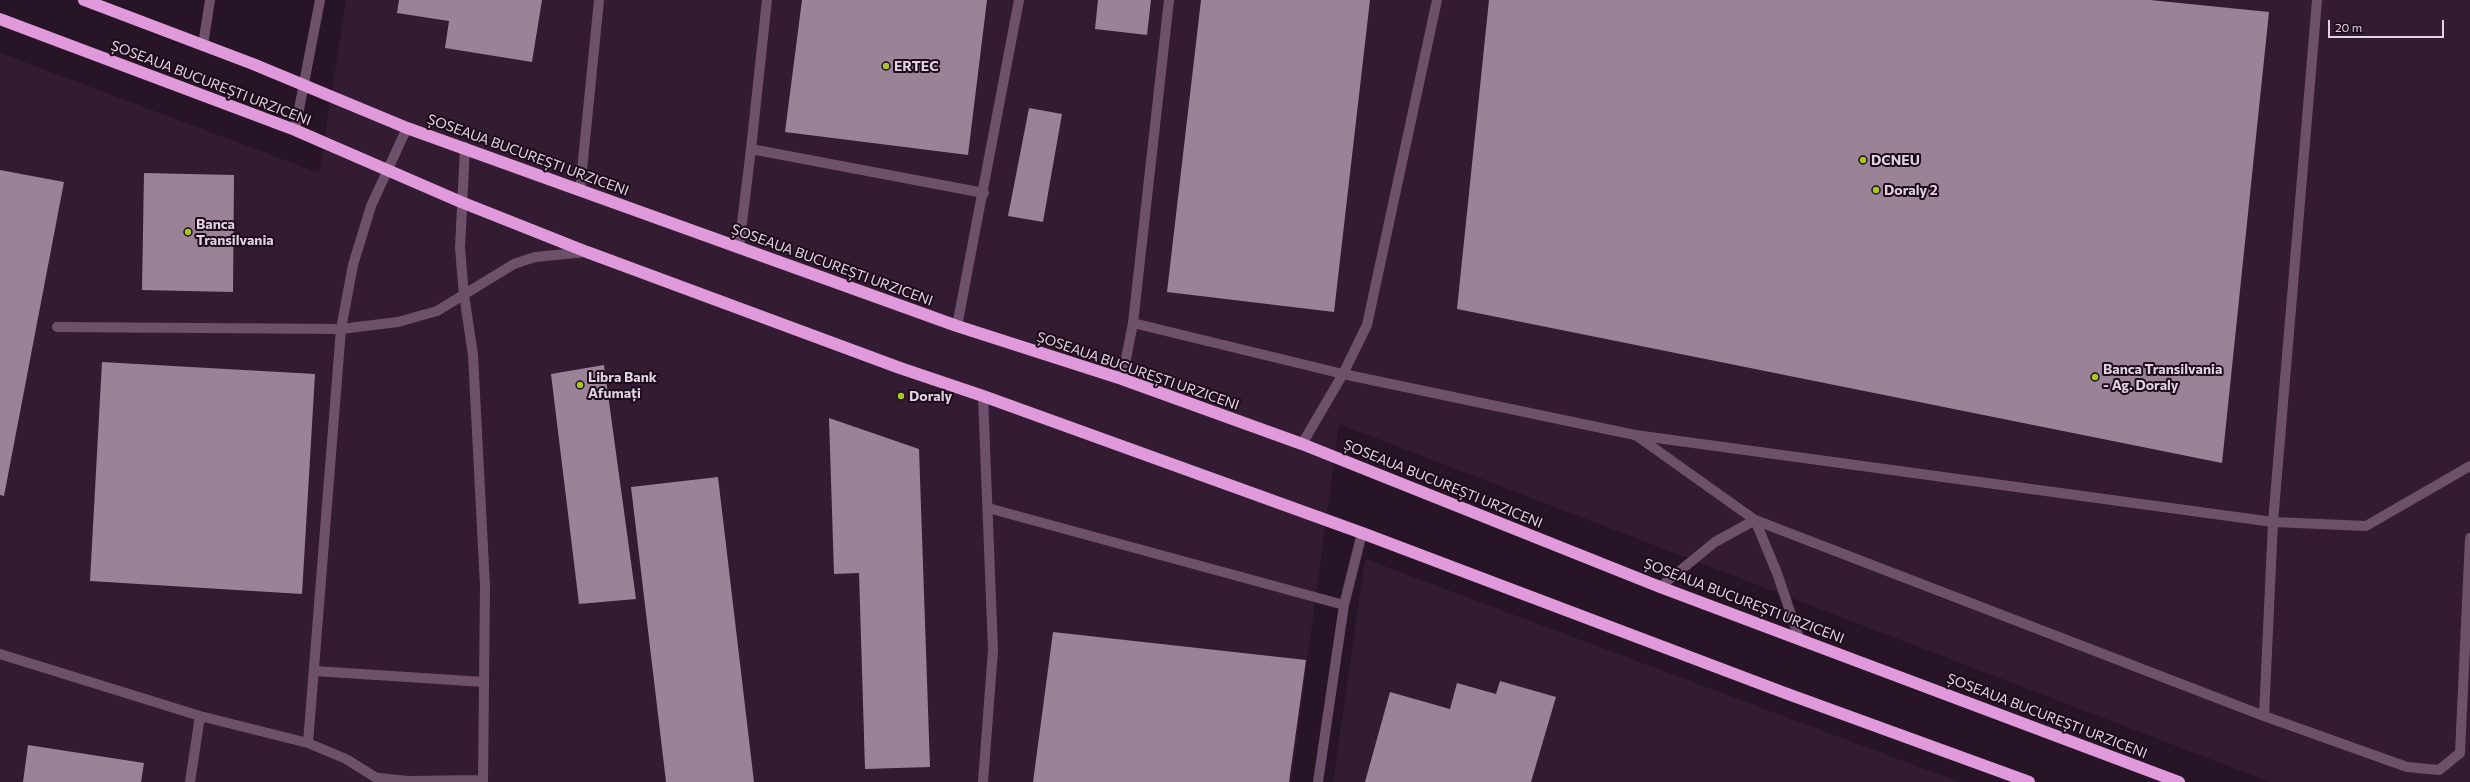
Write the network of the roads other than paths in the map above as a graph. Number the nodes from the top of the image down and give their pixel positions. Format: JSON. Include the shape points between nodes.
{"nodes":[{"id":1,"x":210,"y":0,"type":"edge"},
{"id":2,"x":320,"y":0,"type":"edge"},
{"id":3,"x":599,"y":0,"type":"edge"},
{"id":4,"x":767,"y":0,"type":"edge"},
{"id":5,"x":1019,"y":0,"type":"edge"},
{"id":6,"x":1169,"y":0,"type":"edge"},
{"id":7,"x":1437,"y":0,"type":"edge"},
{"id":8,"x":2317,"y":0,"type":"edge"},
{"id":9,"x":92,"y":1,"type":"edge"},
{"id":10,"x":0,"y":19,"type":"edge"},
{"id":11,"x":203,"y":45,"type":"junction"},
{"id":12,"x":302,"y":85,"type":"junction"},
{"id":13,"x":407,"y":128,"type":"junction"},
{"id":14,"x":294,"y":130,"type":"junction"},
{"id":15,"x":465,"y":148,"type":"junction"},
{"id":16,"x":751,"y":149,"type":"junction"},
{"id":17,"x":387,"y":170,"type":"junction"},
{"id":18,"x":580,"y":190,"type":"junction"},
{"id":19,"x":984,"y":193,"type":"junction"},
{"id":20,"x":460,"y":202,"type":"junction"},
{"id":21,"x":739,"y":247,"type":"junction"},
{"id":22,"x":587,"y":252,"type":"junction"},
{"id":23,"x":464,"y":295,"type":"junction"},
{"id":24,"x":1133,"y":323,"type":"junction"},
{"id":25,"x":958,"y":326,"type":"junction"},
{"id":26,"x":57,"y":327,"type":"dead end"},
{"id":27,"x":341,"y":329,"type":"junction"},
{"id":28,"x":1343,"y":374,"type":"junction"},
{"id":29,"x":1122,"y":379,"type":"junction"},
{"id":30,"x":983,"y":396,"type":"junction"},
{"id":31,"x":1635,"y":435,"type":"junction"},
{"id":32,"x":1302,"y":444,"type":"junction"},
{"id":33,"x":2470,"y":466,"type":"edge"},
{"id":34,"x":988,"y":508,"type":"junction"},
{"id":35,"x":1755,"y":520,"type":"junction"},
{"id":36,"x":2273,"y":522,"type":"junction"},
{"id":37,"x":1362,"y":533,"type":"junction"},
{"id":38,"x":2470,"y":538,"type":"edge"},
{"id":39,"x":1660,"y":587,"type":"junction"},
{"id":40,"x":1344,"y":605,"type":"junction"},
{"id":41,"x":1800,"y":638,"type":"junction"},
{"id":42,"x":0,"y":654,"type":"edge"},
{"id":43,"x":314,"y":671,"type":"junction"},
{"id":44,"x":484,"y":682,"type":"junction"},
{"id":45,"x":200,"y":716,"type":"junction"},
{"id":46,"x":2264,"y":716,"type":"junction"},
{"id":47,"x":308,"y":743,"type":"junction"},
{"id":48,"x":381,"y":780,"type":"edge"},
{"id":49,"x":483,"y":781,"type":"edge"},
{"id":50,"x":190,"y":782,"type":"edge"},
{"id":51,"x":983,"y":782,"type":"edge"},
{"id":52,"x":1318,"y":782,"type":"edge"},
{"id":53,"x":2029,"y":782,"type":"edge"},
{"id":54,"x":2179,"y":782,"type":"edge"}],
"edges":[{"from":1,"to":11,"type":"street"},
{"from":2,"to":12,"type":"street"},
{"from":3,"to":18,"type":"street"},
{"from":4,"to":16,"type":"street"},
{"from":5,"to":19,"type":"street"},
{"from":6,"to":24,"type":"street"},
{"from":7,"to":28,"type":"street","via":[[1367,324]]},
{"from":8,"to":36,"type":"street"},
{"from":9,"to":11,"type":"highway","name":"ȘOSEAUA BUCUREȘTI URZICENI"},
{"from":10,"to":14,"type":"highway","name":"ȘOSEAUA BUCUREȘTI URZICENI"},
{"from":11,"to":12,"type":"highway","name":"ȘOSEAUA BUCUREȘTI URZICENI"},
{"from":12,"to":13,"type":"highway","name":"ȘOSEAUA BUCUREȘTI URZICENI"},
{"from":12,"to":14,"type":"street"},
{"from":13,"to":15,"type":"highway","name":"ȘOSEAUA BUCUREȘTI URZICENI"},
{"from":13,"to":17,"type":"street"},
{"from":14,"to":17,"type":"highway","name":"ȘOSEAUA BUCUREȘTI URZICENI"},
{"from":15,"to":18,"type":"highway","name":"ȘOSEAUA BUCUREȘTI URZICENI"},
{"from":15,"to":20,"type":"street"},
{"from":16,"to":19,"type":"street"},
{"from":16,"to":21,"type":"street"},
{"from":17,"to":20,"type":"highway","name":"ȘOSEAUA BUCUREȘTI URZICENI"},
{"from":17,"to":27,"type":"street","via":[[371,206],[353,265]]},
{"from":18,"to":21,"type":"highway","name":"ȘOSEAUA BUCUREȘTI URZICENI"},
{"from":19,"to":25,"type":"street"},
{"from":20,"to":22,"type":"highway","name":"ȘOSEAUA BUCUREȘTI URZICENI"},
{"from":20,"to":23,"type":"street"},
{"from":21,"to":25,"type":"highway","name":"ȘOSEAUA BUCUREȘTI URZICENI"},
{"from":22,"to":23,"type":"street","via":[[535,257],[514,264]]},
{"from":22,"to":30,"type":"highway","name":"ȘOSEAUA BUCUREȘTI URZICENI","via":[[900,368]]},
{"from":23,"to":27,"type":"street","via":[[437,311],[398,322]]},
{"from":23,"to":44,"type":"street","via":[[473,355],[485,578]]},
{"from":24,"to":28,"type":"street"},
{"from":24,"to":29,"type":"street"},
{"from":25,"to":29,"type":"highway","name":"ȘOSEAUA BUCUREȘTI URZICENI"},
{"from":26,"to":27,"type":"street"},
{"from":27,"to":43,"type":"street"},
{"from":28,"to":31,"type":"street"},
{"from":28,"to":32,"type":"street"},
{"from":29,"to":32,"type":"highway","name":"ȘOSEAUA BUCUREȘTI URZICENI"},
{"from":30,"to":34,"type":"street"},
{"from":30,"to":37,"type":"highway","name":"ȘOSEAUA BUCUREȘTI URZICENI"},
{"from":31,"to":35,"type":"street"},
{"from":31,"to":36,"type":"street"},
{"from":32,"to":39,"type":"highway","name":"ȘOSEAUA BUCUREȘTI URZICENI"},
{"from":33,"to":36,"type":"street","via":[[2366,526]]},
{"from":34,"to":40,"type":"street"},
{"from":34,"to":51,"type":"street","via":[[994,650]]},
{"from":35,"to":39,"type":"street","via":[[1715,542]]},
{"from":35,"to":41,"type":"street"},
{"from":35,"to":46,"type":"street"},
{"from":36,"to":46,"type":"street"},
{"from":37,"to":40,"type":"street"},
{"from":37,"to":53,"type":"highway","name":"ȘOSEAUA BUCUREȘTI URZICENI"},
{"from":38,"to":46,"type":"street","via":[[2460,753],[2439,770],[2407,767]]},
{"from":39,"to":41,"type":"highway","name":"ȘOSEAUA BUCUREȘTI URZICENI"},
{"from":40,"to":52,"type":"street"},
{"from":41,"to":54,"type":"highway","name":"ȘOSEAUA BUCUREȘTI URZICENI"},
{"from":42,"to":45,"type":"street"},
{"from":43,"to":44,"type":"street"},
{"from":43,"to":47,"type":"street"},
{"from":44,"to":49,"type":"street"},
{"from":45,"to":47,"type":"street"},
{"from":45,"to":50,"type":"street"},
{"from":47,"to":48,"type":"street","via":[[346,759]]},
{"from":48,"to":49,"type":"street"}]}
